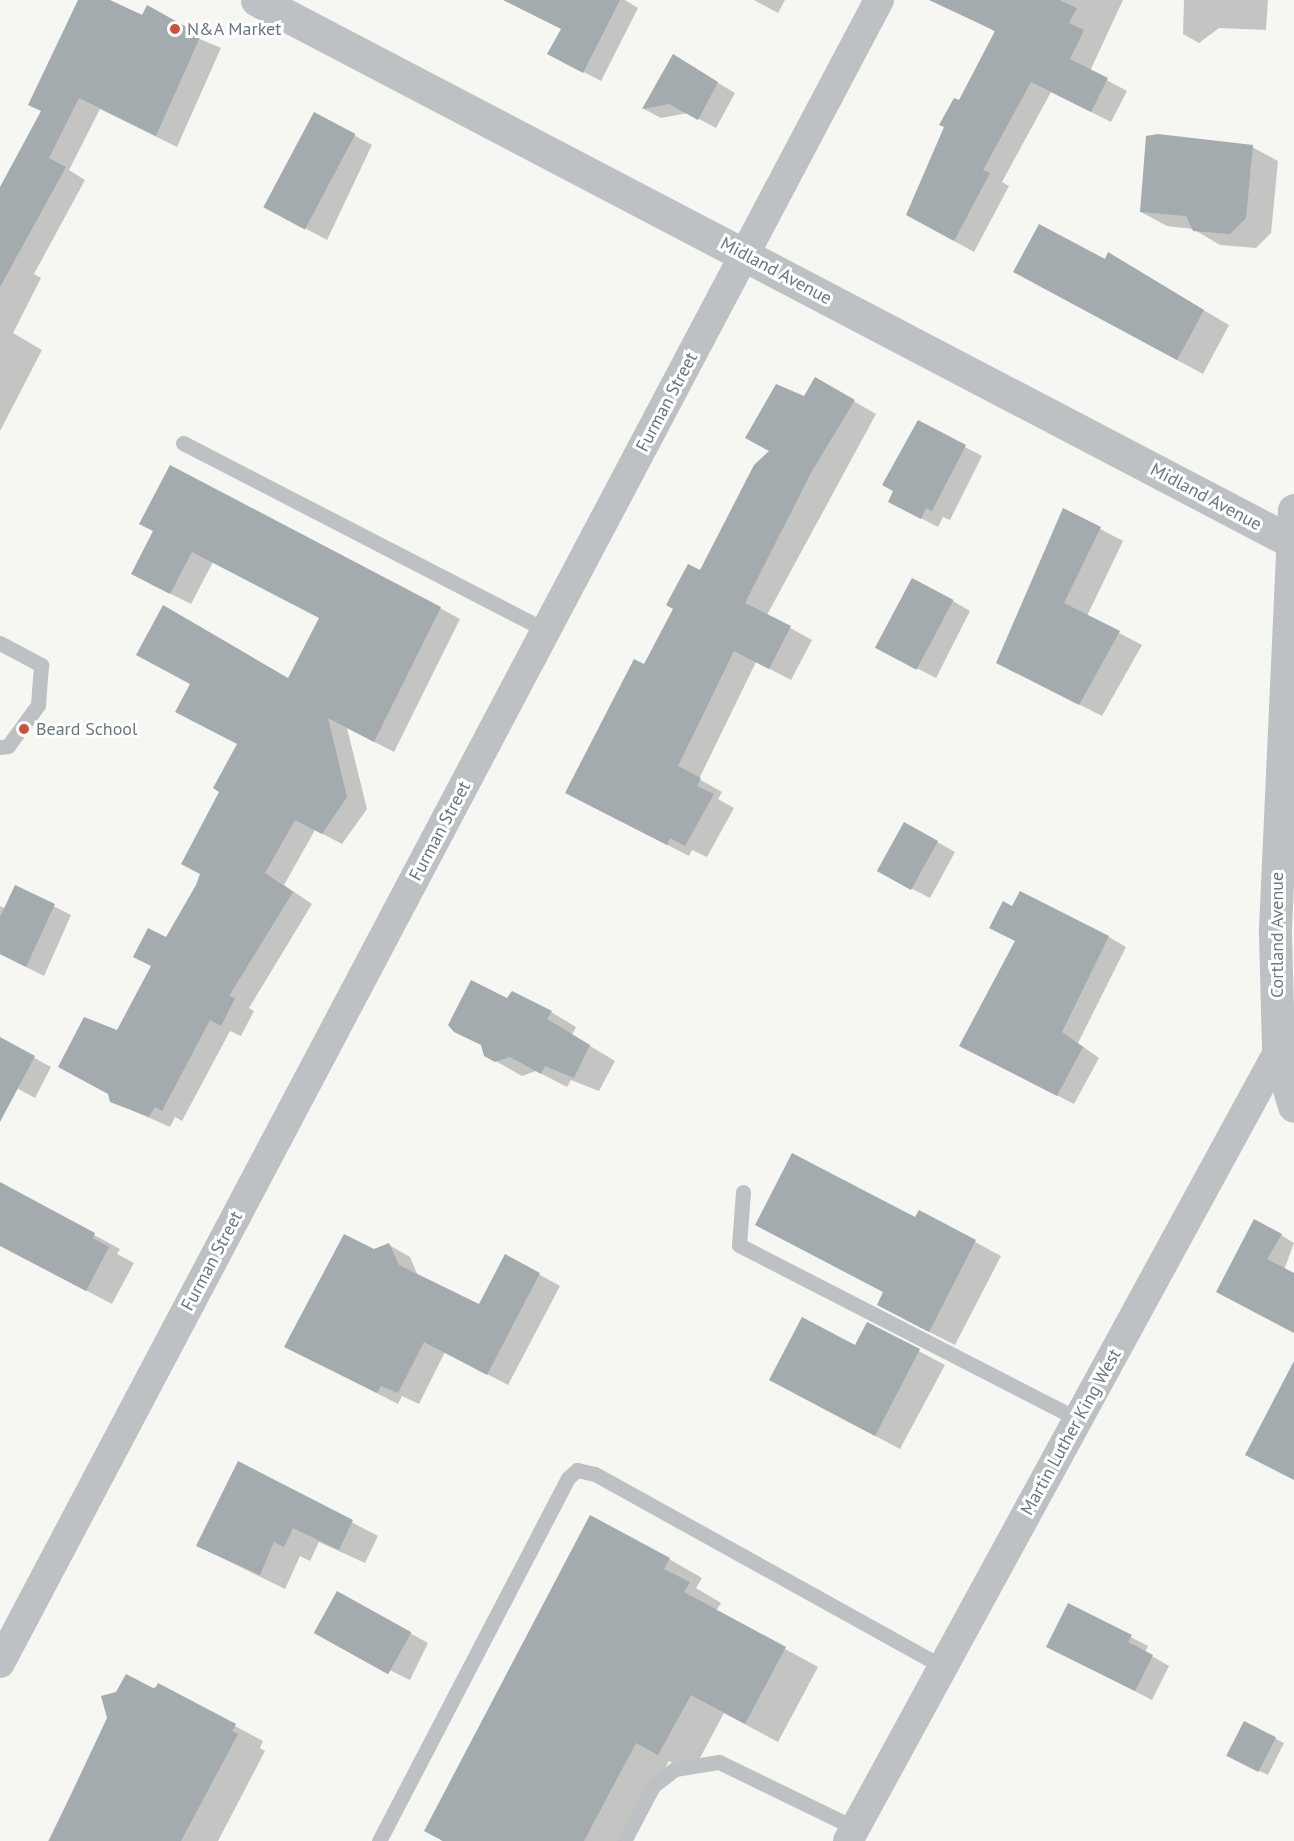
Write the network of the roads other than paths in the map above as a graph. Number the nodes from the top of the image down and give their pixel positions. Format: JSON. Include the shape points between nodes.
{"nodes":[{"id":1,"x":257,"y":0,"type":"edge"},
{"id":2,"x":879,"y":0,"type":"edge"},
{"id":3,"x":744,"y":255,"type":"junction"},
{"id":4,"x":183,"y":443,"type":"dead end"},
{"id":5,"x":1294,"y":510,"type":"edge"},
{"id":6,"x":1293,"y":543,"type":"edge"},
{"id":7,"x":546,"y":630,"type":"junction"},
{"id":8,"x":0,"y":643,"type":"edge"},
{"id":9,"x":0,"y":747,"type":"edge"},
{"id":10,"x":1294,"y":1023,"type":"edge"},
{"id":11,"x":1278,"y":1052,"type":"junction"},
{"id":12,"x":1294,"y":1106,"type":"edge"},
{"id":13,"x":742,"y":1192,"type":"dead end"},
{"id":14,"x":1078,"y":1419,"type":"junction"},
{"id":15,"x":0,"y":1663,"type":"edge"},
{"id":16,"x":943,"y":1667,"type":"junction"},
{"id":17,"x":851,"y":1835,"type":"edge"},
{"id":18,"x":379,"y":1841,"type":"edge"},
{"id":19,"x":624,"y":1841,"type":"edge"}],
"edges":[{"from":1,"to":3,"type":"street","name":"Midland Avenue"},
{"from":2,"to":3,"type":"street","name":"Furman Street"},
{"from":3,"to":6,"type":"street","name":"Midland Avenue"},
{"from":3,"to":7,"type":"street","name":"Furman Street"},
{"from":4,"to":7,"type":"lane"},
{"from":5,"to":6,"type":"street","name":"Cortland Avenue"},
{"from":6,"to":11,"type":"street","name":"Cortland Avenue","via":[[1275,933]]},
{"from":7,"to":15,"type":"street","name":"Furman Street"},
{"from":8,"to":9,"type":"lane","via":[[41,665],[38,705],[8,746]]},
{"from":10,"to":11,"type":"street","name":"Martin Luther King West"},
{"from":11,"to":12,"type":"street","name":"Cortland Avenue"},
{"from":11,"to":14,"type":"street","name":"Martin Luther King West"},
{"from":13,"to":14,"type":"lane","via":[[740,1245]]},
{"from":14,"to":16,"type":"street","name":"Martin Luther King West"},
{"from":16,"to":17,"type":"street","name":"Martin Luther King West"},
{"from":16,"to":18,"type":"lane","via":[[595,1474],[577,1470],[568,1478]]},
{"from":17,"to":19,"type":"lane","via":[[719,1762],[675,1769],[653,1786]]}]}
